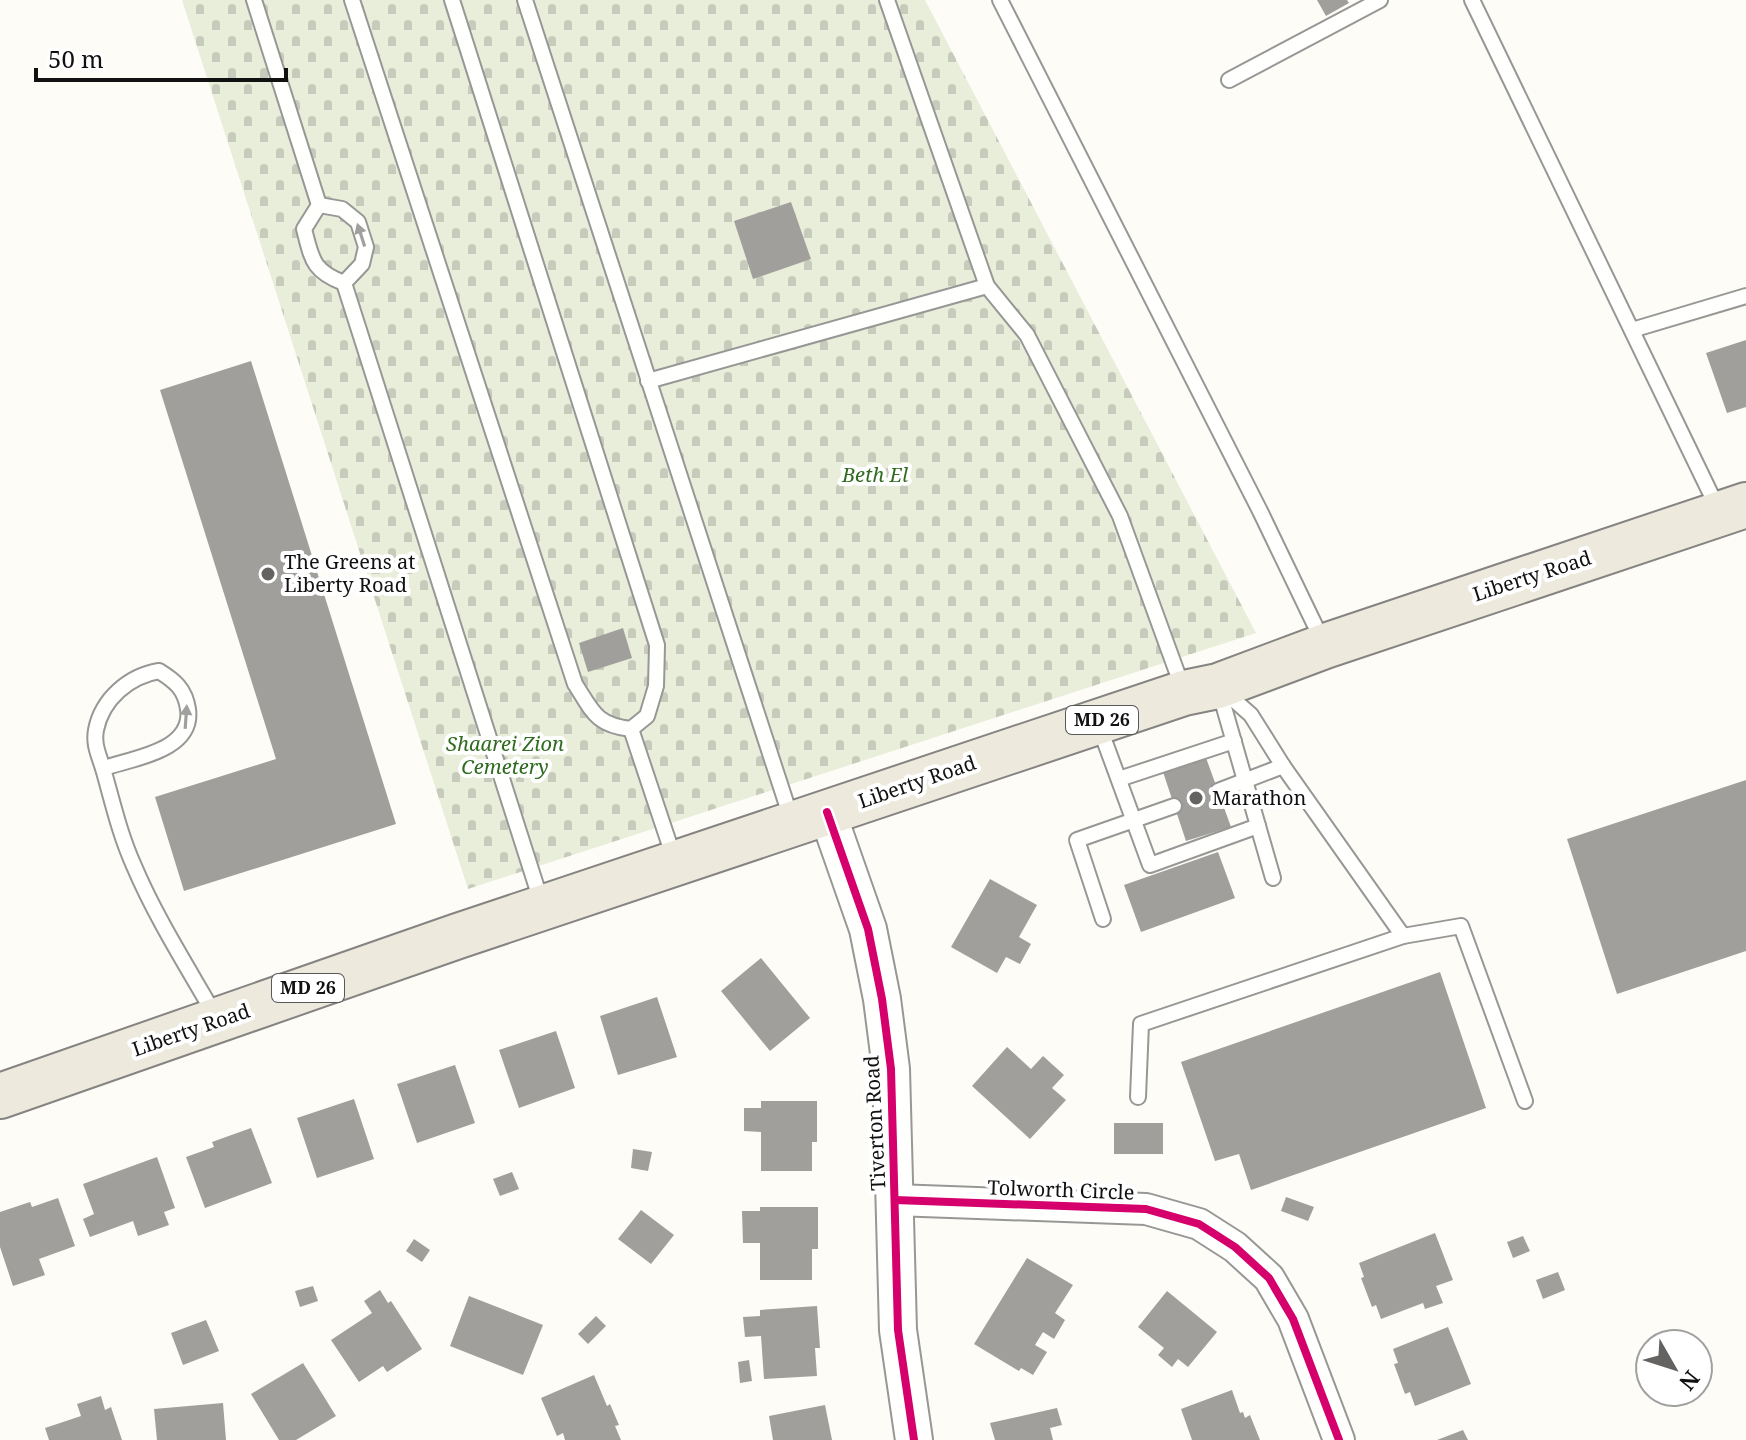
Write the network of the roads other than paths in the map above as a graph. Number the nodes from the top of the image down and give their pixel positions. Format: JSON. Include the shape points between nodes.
{"nodes":[{"id":1,"x":254,"y":0,"type":"edge"},
{"id":2,"x":352,"y":0,"type":"edge"},
{"id":3,"x":452,"y":0,"type":"edge"},
{"id":4,"x":525,"y":0,"type":"edge"},
{"id":5,"x":887,"y":0,"type":"edge"},
{"id":6,"x":1000,"y":0,"type":"edge"},
{"id":7,"x":1380,"y":0,"type":"edge"},
{"id":8,"x":1472,"y":0,"type":"edge"},
{"id":9,"x":1229,"y":80,"type":"dead end"},
{"id":10,"x":319,"y":205,"type":"junction"},
{"id":11,"x":344,"y":283,"type":"junction"},
{"id":12,"x":987,"y":286,"type":"junction"},
{"id":13,"x":1746,"y":296,"type":"edge"},
{"id":14,"x":1632,"y":330,"type":"junction"},
{"id":15,"x":648,"y":381,"type":"junction"},
{"id":16,"x":1733,"y":509,"type":"edge"},
{"id":17,"x":1325,"y":646,"type":"junction"},
{"id":18,"x":1201,"y":689,"type":"junction"},
{"id":19,"x":1098,"y":721,"type":"junction"},
{"id":20,"x":631,"y":729,"type":"junction"},
{"id":21,"x":1234,"y":741,"type":"junction"},
{"id":22,"x":1283,"y":766,"type":"junction"},
{"id":23,"x":104,"y":768,"type":"junction"},
{"id":24,"x":1119,"y":779,"type":"junction"},
{"id":25,"x":1247,"y":781,"type":"junction"},
{"id":26,"x":1218,"y":791,"type":"dead end"},
{"id":27,"x":1174,"y":806,"type":"dead end"},
{"id":28,"x":810,"y":818,"type":"junction"},
{"id":29,"x":1134,"y":821,"type":"junction"},
{"id":30,"x":1258,"y":826,"type":"junction"},
{"id":31,"x":676,"y":863,"type":"junction"},
{"id":32,"x":1273,"y":878,"type":"dead end"},
{"id":33,"x":543,"y":907,"type":"junction"},
{"id":34,"x":1103,"y":919,"type":"dead end"},
{"id":35,"x":1403,"y":936,"type":"junction"},
{"id":36,"x":217,"y":1020,"type":"junction"},
{"id":37,"x":0,"y":1096,"type":"edge"},
{"id":38,"x":1138,"y":1097,"type":"dead end"},
{"id":39,"x":1525,"y":1101,"type":"dead end"},
{"id":40,"x":895,"y":1200,"type":"junction"},
{"id":41,"x":914,"y":1440,"type":"edge"},
{"id":42,"x":1339,"y":1440,"type":"edge"}],
"edges":[{"from":1,"to":10,"type":"lane"},
{"from":2,"to":20,"type":"lane","via":[[575,684],[610,727]]},
{"from":3,"to":20,"type":"lane","via":[[657,645],[656,686],[647,716]]},
{"from":4,"to":15,"type":"lane"},
{"from":5,"to":12,"type":"lane"},
{"from":6,"to":17,"type":"lane"},
{"from":7,"to":9,"type":"lane"},
{"from":8,"to":14,"type":"lane"},
{"from":10,"to":11,"type":"lane","via":[[304,229],[313,264]]},
{"from":11,"to":10,"type":"lane","one_way":true,"via":[[362,264],[366,247],[358,222],[342,209]]},
{"from":11,"to":33,"type":"lane"},
{"from":12,"to":15,"type":"lane"},
{"from":12,"to":18,"type":"lane","via":[[1027,335]]},
{"from":13,"to":14,"type":"lane"},
{"from":14,"to":16,"type":"lane"},
{"from":15,"to":28,"type":"lane"},
{"from":16,"to":17,"type":"main road","name":"Liberty Road","number":"MD 26"},
{"from":17,"to":18,"type":"main road","name":"Liberty Road","number":"MD 26"},
{"from":18,"to":19,"type":"main road","name":"Liberty Road","number":"MD 26"},
{"from":18,"to":21,"type":"lane"},
{"from":18,"to":22,"type":"lane","via":[[1251,715]]},
{"from":19,"to":24,"type":"lane"},
{"from":19,"to":28,"type":"main road","name":"Liberty Road","number":"MD 26"},
{"from":20,"to":31,"type":"lane"},
{"from":21,"to":24,"type":"lane"},
{"from":21,"to":25,"type":"lane"},
{"from":22,"to":25,"type":"lane"},
{"from":22,"to":35,"type":"lane"},
{"from":23,"to":23,"type":"lane","one_way":true,"via":[[172,745],[182,735],[189,715],[179,684],[159,671],[124,685],[96,729],[96,750]]},
{"from":23,"to":36,"type":"lane","via":[[134,867]]},
{"from":24,"to":29,"type":"lane"},
{"from":25,"to":26,"type":"lane"},
{"from":25,"to":30,"type":"lane"},
{"from":27,"to":29,"type":"lane"},
{"from":28,"to":31,"type":"main road","name":"Liberty Road","number":"MD 26"},
{"from":28,"to":40,"type":"street","name":"Tiverton Road","via":[[868,929],[891,1069]]},
{"from":29,"to":30,"type":"lane","via":[[1150,865]]},
{"from":29,"to":34,"type":"lane","via":[[1077,840]]},
{"from":30,"to":32,"type":"lane"},
{"from":31,"to":33,"type":"main road","name":"Liberty Road","number":"MD 26"},
{"from":33,"to":36,"type":"main road","name":"Liberty Road","number":"MD 26"},
{"from":35,"to":38,"type":"lane","via":[[1141,1024]]},
{"from":35,"to":39,"type":"lane","via":[[1461,926]]},
{"from":36,"to":37,"type":"main road","name":"Liberty Road","number":"MD 26"},
{"from":40,"to":41,"type":"street","name":"Tiverton Road","via":[[898,1330]]},
{"from":40,"to":42,"type":"street","name":"Tolworth Circle","via":[[1146,1209],[1199,1224],[1269,1278],[1293,1319]]}]}
